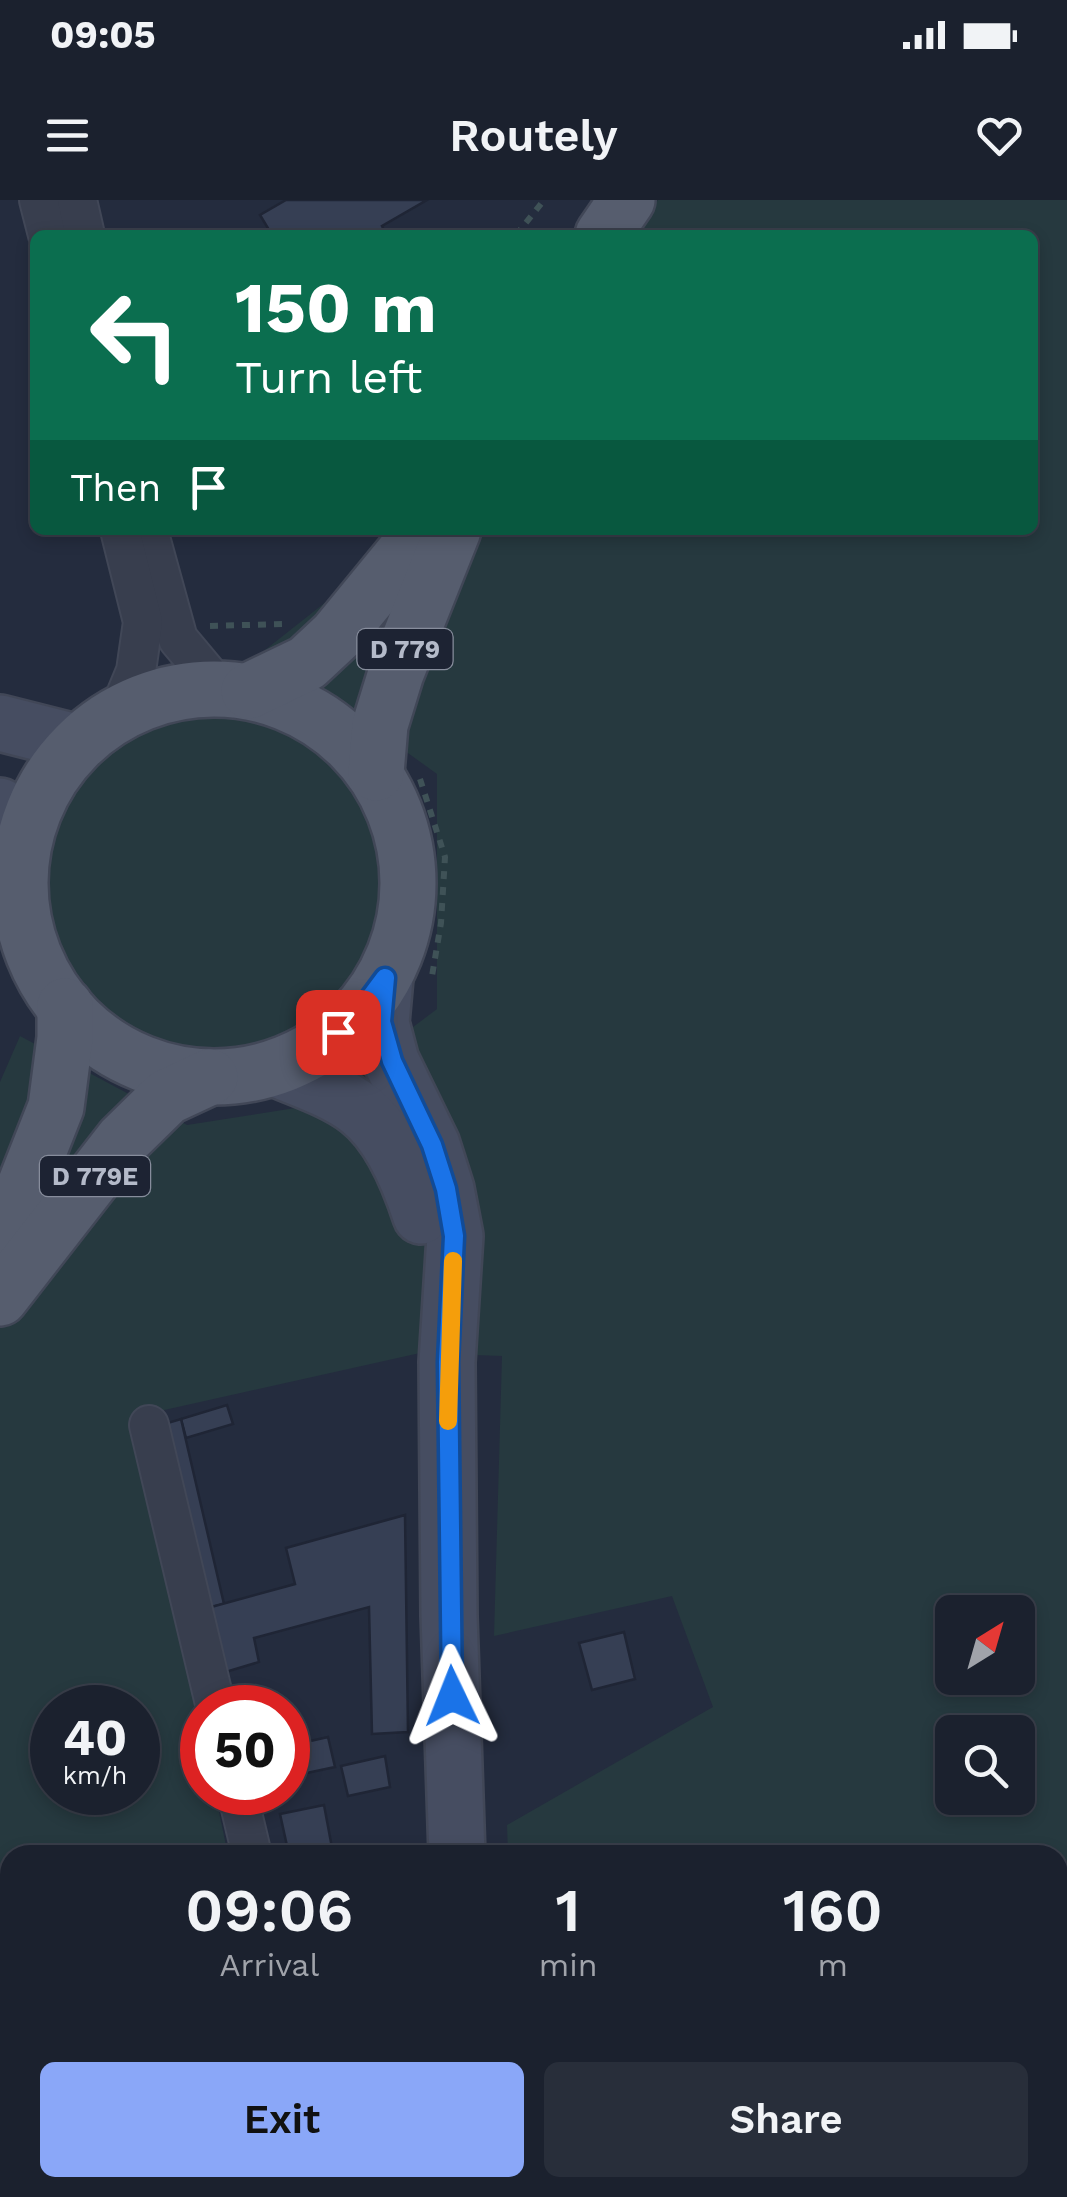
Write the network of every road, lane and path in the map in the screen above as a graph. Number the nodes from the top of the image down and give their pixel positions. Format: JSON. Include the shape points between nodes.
{"nodes":[{"id":1,"x":39,"y":200,"type":"edge"},
{"id":2,"x":77,"y":200,"type":"edge"},
{"id":3,"x":544,"y":200,"type":"edge"},
{"id":4,"x":627,"y":200,"type":"edge"},
{"id":5,"x":47,"y":230,"type":"edge"},
{"id":6,"x":84,"y":230,"type":"edge"},
{"id":7,"x":520,"y":230,"type":"edge"},
{"id":8,"x":606,"y":230,"type":"edge"},
{"id":9,"x":121,"y":535,"type":"edge"},
{"id":10,"x":149,"y":535,"type":"edge"},
{"id":11,"x":419,"y":535,"type":"edge"},
{"id":12,"x":429,"y":535,"type":"edge"},
{"id":13,"x":451,"y":535,"type":"edge"},
{"id":14,"x":296,"y":623,"type":"dead end"},
{"id":15,"x":203,"y":627,"type":"dead end"},
{"id":16,"x":254,"y":694,"type":"junction"},
{"id":17,"x":0,"y":723,"type":"edge"},
{"id":18,"x":99,"y":727,"type":"junction"},
{"id":19,"x":376,"y":773,"type":"junction"},
{"id":20,"x":12,"y":823,"type":"edge"},
{"id":21,"x":385,"y":978,"type":"junction"},
{"id":22,"x":64,"y":1006,"type":"junction"},
{"id":23,"x":274,"y":1068,"type":"junction"},
{"id":24,"x":186,"y":1073,"type":"junction"},
{"id":25,"x":1,"y":1281,"type":"edge"},
{"id":26,"x":448,"y":1362,"type":"junction"},
{"id":27,"x":149,"y":1425,"type":"dead end"},
{"id":28,"x":211,"y":1685,"type":"edge"},
{"id":29,"x":242,"y":1815,"type":"edge"},
{"id":30,"x":250,"y":1845,"type":"edge"},
{"id":31,"x":457,"y":1845,"type":"edge"}],
"edges":[{"from":1,"to":5,"type":"street"},
{"from":2,"to":6,"type":"street"},
{"from":3,"to":7,"type":"path"},
{"from":4,"to":8,"type":"main road"},
{"from":9,"to":18,"type":"street","via":[[143,622],[136,671]]},
{"from":10,"to":16,"type":"street","via":[[178,639]]},
{"from":11,"to":16,"type":"main road","number":"D 779","via":[[308,663]]},
{"from":12,"to":16,"type":"main road","number":"D 779","via":[[394,610],[364,653],[332,681]]},
{"from":13,"to":19,"type":"main road","number":"D 779","via":[[396,673],[380,724]]},
{"from":14,"to":15,"type":"path"},
{"from":16,"to":18,"type":"main road","via":[[167,694]]},
{"from":16,"to":19,"type":"main road","via":[[339,733]]},
{"from":17,"to":18,"type":"main road"},
{"from":18,"to":20,"type":"main road"},
{"from":19,"to":21,"type":"main road","via":[[400,822],[410,874],[405,928]]},
{"from":20,"to":22,"type":"main road","via":[[26,928]]},
{"from":21,"to":23,"type":"main road","via":[[356,1017],[319,1048]]},
{"from":21,"to":26,"type":"main road","via":[[386,1042],[432,1145],[454,1236]]},
{"from":22,"to":24,"type":"main road","via":[[125,1055]]},
{"from":22,"to":25,"type":"main road","number":"D 779E","via":[[56,1108]]},
{"from":23,"to":24,"type":"main road"},
{"from":23,"to":26,"type":"main road","via":[[360,1110],[384,1136],[410,1183],[425,1230]]},
{"from":24,"to":25,"type":"main road","number":"D 779E"},
{"from":26,"to":31,"type":"main road"},
{"from":27,"to":28,"type":"street"},
{"from":29,"to":30,"type":"street"}]}
